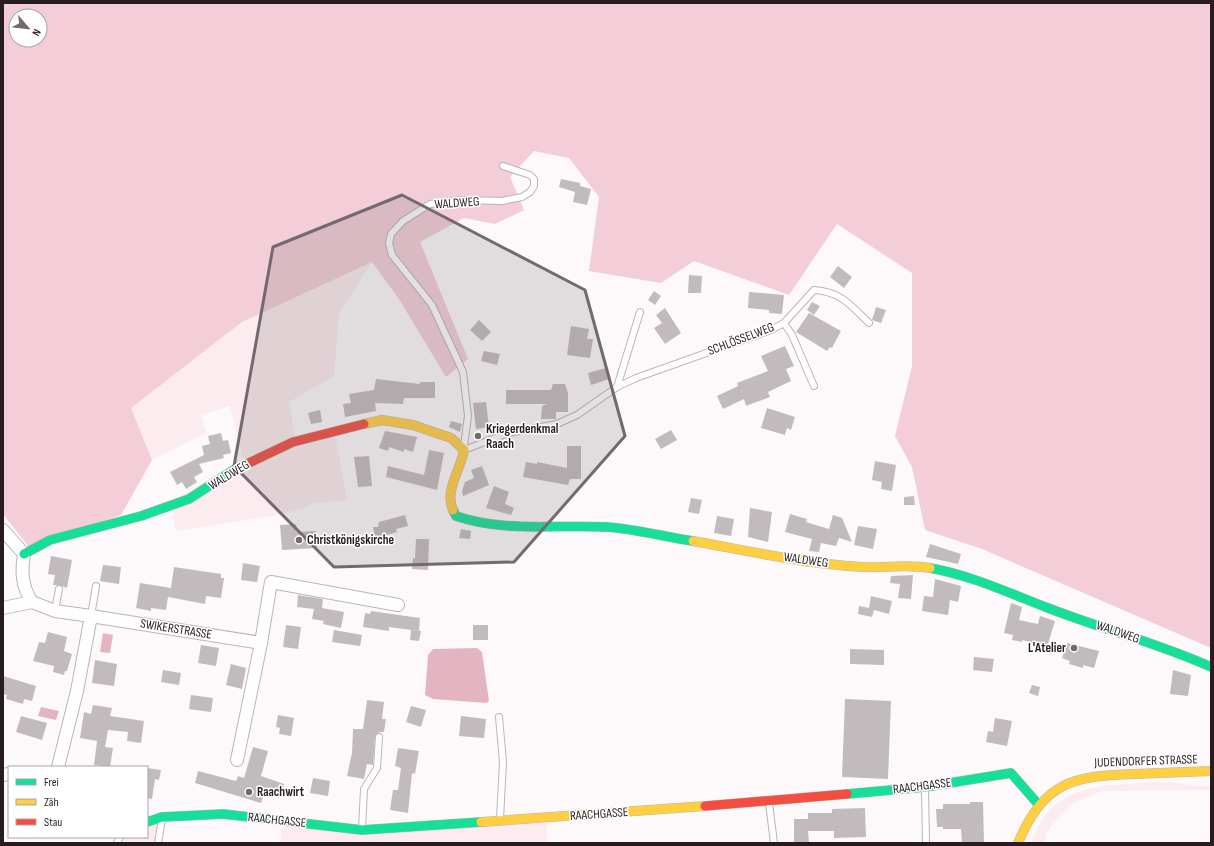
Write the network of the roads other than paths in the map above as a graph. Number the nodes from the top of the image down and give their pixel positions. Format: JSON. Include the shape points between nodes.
{"nodes":[{"id":1,"x":503,"y":166,"type":"dead end"},
{"id":2,"x":640,"y":312,"type":"dead end"},
{"id":3,"x":784,"y":322,"type":"junction"},
{"id":4,"x":869,"y":323,"type":"dead end"},
{"id":5,"x":814,"y":386,"type":"dead end"},
{"id":6,"x":617,"y":387,"type":"junction"},
{"id":7,"x":464,"y":450,"type":"junction"},
{"id":8,"x":3,"y":530,"type":"edge"},
{"id":9,"x":24,"y":554,"type":"junction"},
{"id":10,"x":96,"y":586,"type":"dead end"},
{"id":11,"x":58,"y":589,"type":"dead end"},
{"id":12,"x":32,"y":602,"type":"junction"},
{"id":13,"x":398,"y":605,"type":"dead end"},
{"id":14,"x":3,"y":608,"type":"edge"},
{"id":15,"x":55,"y":611,"type":"junction"},
{"id":16,"x":91,"y":616,"type":"junction"},
{"id":17,"x":261,"y":642,"type":"junction"},
{"id":18,"x":1211,"y":667,"type":"edge"},
{"id":19,"x":499,"y":718,"type":"dead end"},
{"id":20,"x":379,"y":737,"type":"dead end"},
{"id":21,"x":237,"y":760,"type":"dead end"},
{"id":22,"x":58,"y":766,"type":"edge"},
{"id":23,"x":1211,"y":771,"type":"edge"},
{"id":24,"x":925,"y":787,"type":"junction"},
{"id":25,"x":769,"y":801,"type":"junction"},
{"id":26,"x":1038,"y":804,"type":"junction"},
{"id":27,"x":162,"y":817,"type":"junction"},
{"id":28,"x":500,"y":821,"type":"junction"},
{"id":29,"x":148,"y":822,"type":"edge"},
{"id":30,"x":362,"y":830,"type":"junction"},
{"id":31,"x":158,"y":843,"type":"edge"},
{"id":32,"x":774,"y":843,"type":"edge"},
{"id":33,"x":926,"y":843,"type":"edge"},
{"id":34,"x":1018,"y":843,"type":"edge"}],
"edges":[{"from":1,"to":7,"type":"lane","name":"WALDWEG","via":[[530,175],[534,179],[534,186],[530,192],[522,197],[502,201],[462,200],[430,204],[402,221],[389,243],[392,255],[432,305],[463,372],[468,416]]},
{"from":2,"to":6,"type":"lane"},
{"from":3,"to":4,"type":"lane","name":"SCHLÖSSELWEG","via":[[814,290],[839,295]]},
{"from":3,"to":5,"type":"lane"},
{"from":3,"to":6,"type":"lane","name":"SCHLÖSSELWEG","via":[[771,330]]},
{"from":6,"to":7,"type":"lane","name":"SCHLÖSSELWEG","via":[[589,408],[556,424],[508,433]]},
{"from":7,"to":9,"type":"street","name":"WALDWEG","via":[[451,438],[413,425],[382,420],[293,442],[235,470],[189,500],[141,516],[50,540]]},
{"from":7,"to":18,"type":"street","name":"WALDWEG","via":[[450,502],[456,516],[470,521],[536,528],[609,527],[804,560],[863,567],[914,565],[943,570],[1016,594]]},
{"from":8,"to":9,"type":"street"},
{"from":9,"to":12,"type":"street","via":[[21,568],[25,592]]},
{"from":10,"to":16,"type":"lane"},
{"from":11,"to":15,"type":"lane"},
{"from":12,"to":14,"type":"street"},
{"from":12,"to":15,"type":"street","name":"SWIKERSTRASSE"},
{"from":13,"to":17,"type":"street","via":[[271,582]]},
{"from":15,"to":16,"type":"street","name":"SWIKERSTRASSE"},
{"from":16,"to":17,"type":"street","name":"SWIKERSTRASSE"},
{"from":16,"to":22,"type":"street","via":[[72,713]]},
{"from":17,"to":21,"type":"street"},
{"from":19,"to":28,"type":"lane","via":[[502,762]]},
{"from":20,"to":30,"type":"lane","via":[[377,768],[364,789]]},
{"from":23,"to":26,"type":"street","name":"JUDENDORFER STRASSE","via":[[1096,775],[1080,778],[1066,784]]},
{"from":24,"to":25,"type":"street","name":"RAACHGASSE"},
{"from":24,"to":26,"type":"street","name":"RAACHGASSE","via":[[1011,774]]},
{"from":24,"to":33,"type":"lane"},
{"from":25,"to":28,"type":"street","name":"RAACHGASSE"},
{"from":25,"to":32,"type":"lane"},
{"from":26,"to":34,"type":"street","name":"JUDENDORFER STRASSE"},
{"from":27,"to":29,"type":"street","name":"RAACHGASSE"},
{"from":27,"to":30,"type":"street","name":"RAACHGASSE","via":[[223,814]]},
{"from":27,"to":31,"type":"lane"},
{"from":28,"to":30,"type":"street","name":"RAACHGASSE"}]}
